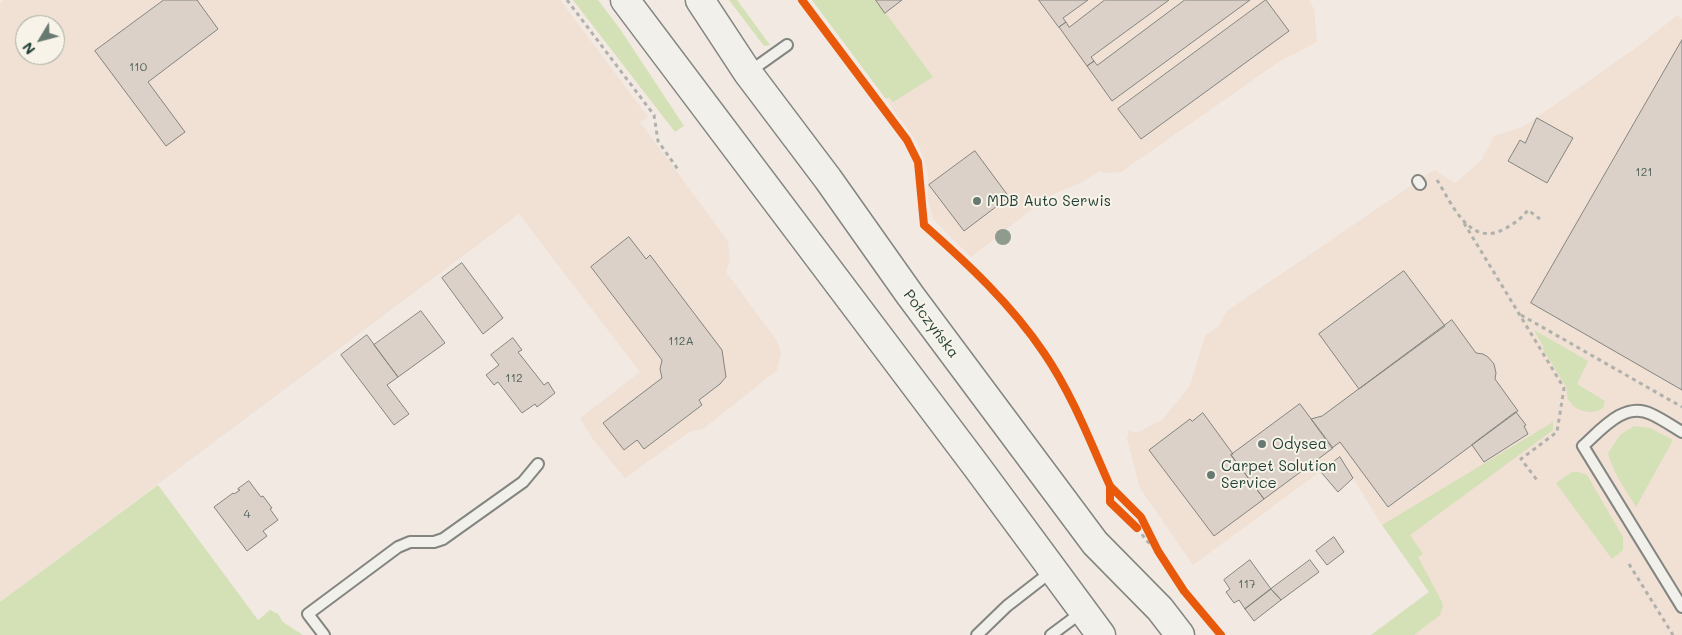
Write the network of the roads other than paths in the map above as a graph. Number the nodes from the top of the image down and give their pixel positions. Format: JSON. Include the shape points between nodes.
{"nodes":[{"id":1,"x":625,"y":0,"type":"edge"},
{"id":2,"x":700,"y":0,"type":"edge"},
{"id":3,"x":787,"y":45,"type":"dead end"},
{"id":4,"x":748,"y":72,"type":"junction"},
{"id":5,"x":1682,"y":432,"type":"edge"},
{"id":6,"x":538,"y":464,"type":"dead end"},
{"id":7,"x":1053,"y":570,"type":"junction"},
{"id":8,"x":1682,"y":607,"type":"edge"},
{"id":9,"x":1083,"y":611,"type":"junction"},
{"id":10,"x":324,"y":635,"type":"edge"},
{"id":11,"x":977,"y":635,"type":"edge"},
{"id":12,"x":1051,"y":635,"type":"edge"},
{"id":13,"x":1101,"y":635,"type":"edge"},
{"id":14,"x":1180,"y":635,"type":"edge"}],
"edges":[{"from":1,"to":7,"type":"main road"},
{"from":2,"to":4,"type":"main road","name":"Połczyńska"},
{"from":3,"to":4,"type":"lane"},
{"from":4,"to":14,"type":"main road","name":"Połczyńska","via":[[1095,543]]},
{"from":5,"to":8,"type":"lane","via":[[1650,413],[1640,411],[1613,418],[1583,446]]},
{"from":6,"to":10,"type":"lane","via":[[523,482],[443,539],[410,542],[398,547],[308,614]]},
{"from":7,"to":9,"type":"main road"},
{"from":7,"to":11,"type":"lane","via":[[1007,606]]},
{"from":9,"to":12,"type":"lane"},
{"from":9,"to":13,"type":"main road"}]}
